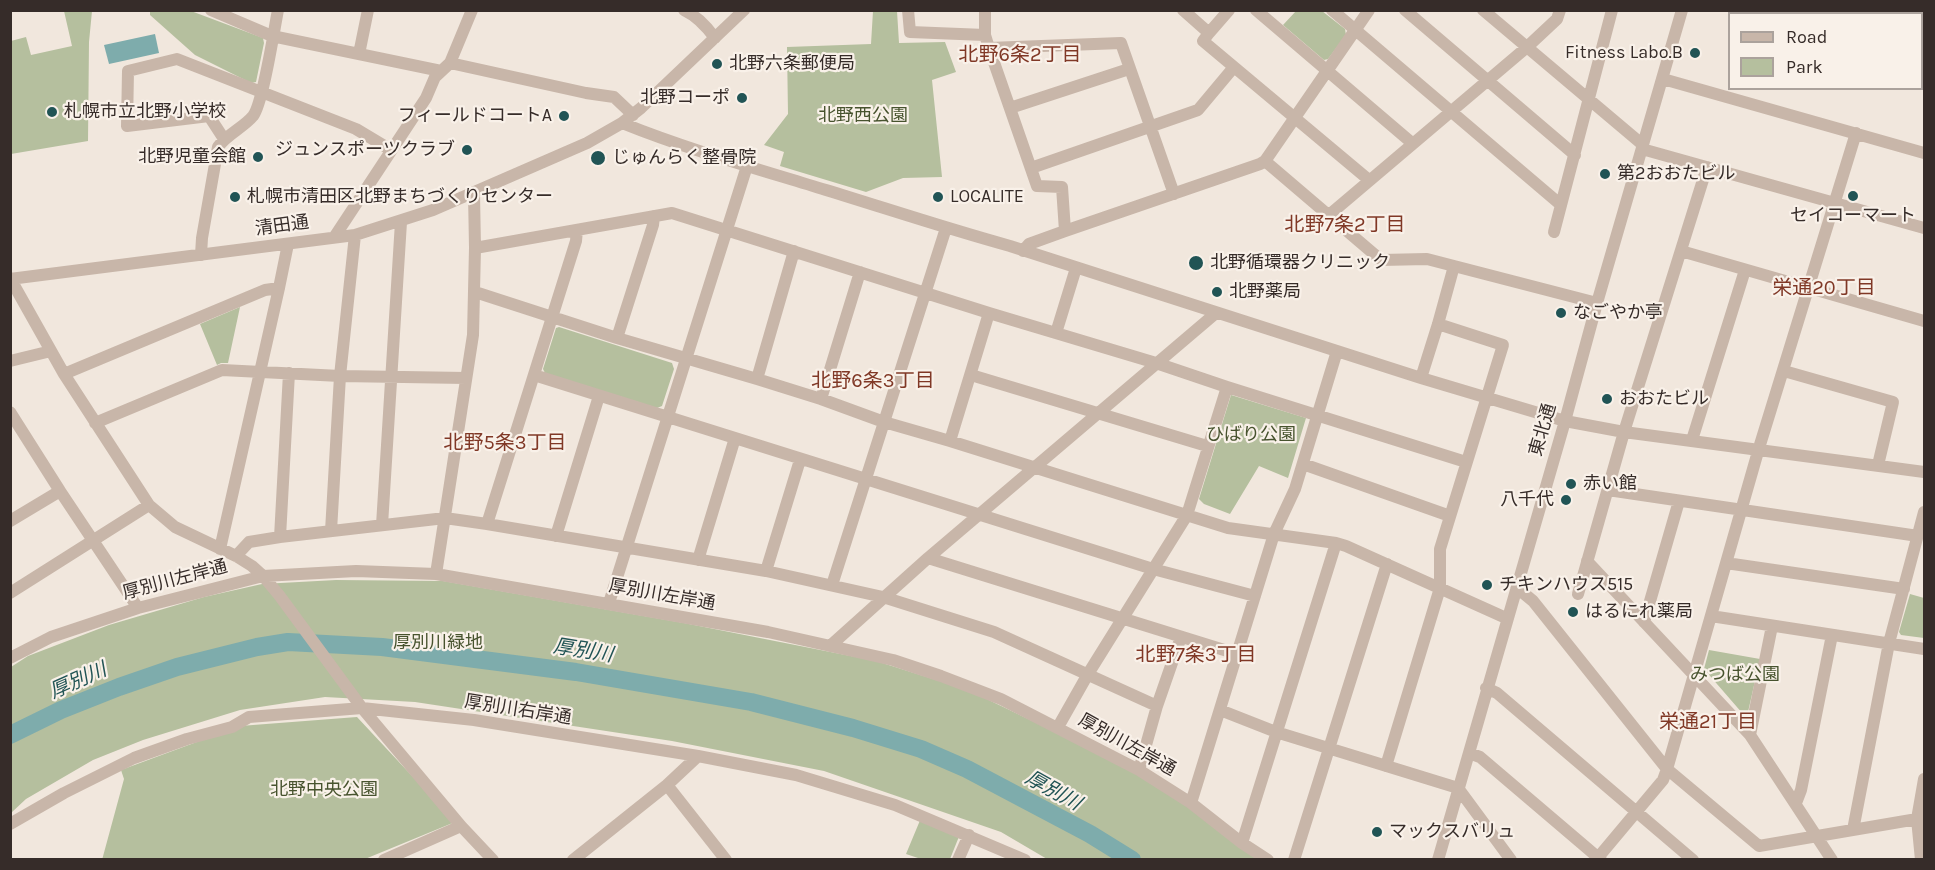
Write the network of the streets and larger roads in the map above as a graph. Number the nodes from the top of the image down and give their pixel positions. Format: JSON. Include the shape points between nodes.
{"nodes":[{"id":1,"x":211,"y":10,"type":"edge"},
{"id":2,"x":278,"y":10,"type":"edge"},
{"id":3,"x":368,"y":10,"type":"edge"},
{"id":4,"x":472,"y":10,"type":"edge"},
{"id":5,"x":684,"y":10,"type":"edge"},
{"id":6,"x":744,"y":10,"type":"edge"},
{"id":7,"x":908,"y":10,"type":"edge"},
{"id":8,"x":985,"y":10,"type":"edge"},
{"id":9,"x":1183,"y":10,"type":"edge"},
{"id":10,"x":1229,"y":10,"type":"edge"},
{"id":11,"x":1256,"y":10,"type":"edge"},
{"id":12,"x":1332,"y":10,"type":"edge"},
{"id":13,"x":1370,"y":10,"type":"edge"},
{"id":14,"x":1406,"y":10,"type":"edge"},
{"id":15,"x":1483,"y":10,"type":"edge"},
{"id":16,"x":1560,"y":10,"type":"edge"},
{"id":17,"x":1612,"y":10,"type":"edge"},
{"id":18,"x":1682,"y":10,"type":"edge"},
{"id":19,"x":1356,"y":31,"type":"junction"},
{"id":20,"x":1209,"y":33,"type":"junction"},
{"id":21,"x":985,"y":35,"type":"junction"},
{"id":22,"x":272,"y":36,"type":"junction"},
{"id":23,"x":715,"y":38,"type":"junction"},
{"id":24,"x":989,"y":48,"type":"junction"},
{"id":25,"x":1526,"y":48,"type":"junction"},
{"id":26,"x":359,"y":54,"type":"junction"},
{"id":27,"x":446,"y":67,"type":"junction"},
{"id":28,"x":1234,"y":67,"type":"junction"},
{"id":29,"x":1130,"y":69,"type":"junction"},
{"id":30,"x":1328,"y":71,"type":"junction"},
{"id":31,"x":1487,"y":79,"type":"junction"},
{"id":32,"x":1663,"y":79,"type":"junction"},
{"id":33,"x":261,"y":93,"type":"junction"},
{"id":34,"x":1588,"y":101,"type":"junction"},
{"id":35,"x":1010,"y":108,"type":"junction"},
{"id":36,"x":1450,"y":111,"type":"junction"},
{"id":37,"x":633,"y":115,"type":"junction"},
{"id":38,"x":1295,"y":117,"type":"junction"},
{"id":39,"x":622,"y":123,"type":"junction"},
{"id":40,"x":1149,"y":127,"type":"junction"},
{"id":41,"x":1856,"y":133,"type":"junction"},
{"id":42,"x":224,"y":139,"type":"junction"},
{"id":43,"x":1412,"y":143,"type":"junction"},
{"id":44,"x":1643,"y":147,"type":"junction"},
{"id":45,"x":391,"y":150,"type":"junction"},
{"id":46,"x":1924,"y":153,"type":"edge"},
{"id":47,"x":1575,"y":155,"type":"junction"},
{"id":48,"x":1265,"y":160,"type":"junction"},
{"id":49,"x":747,"y":166,"type":"junction"},
{"id":50,"x":1707,"y":167,"type":"junction"},
{"id":51,"x":1031,"y":168,"type":"junction"},
{"id":52,"x":1369,"y":180,"type":"junction"},
{"id":53,"x":474,"y":193,"type":"junction"},
{"id":54,"x":1174,"y":194,"type":"junction"},
{"id":55,"x":1835,"y":203,"type":"junction"},
{"id":56,"x":1561,"y":205,"type":"junction"},
{"id":57,"x":1329,"y":215,"type":"junction"},
{"id":58,"x":654,"y":216,"type":"junction"},
{"id":59,"x":401,"y":222,"type":"junction"},
{"id":60,"x":946,"y":228,"type":"junction"},
{"id":61,"x":1924,"y":228,"type":"edge"},
{"id":62,"x":577,"y":230,"type":"junction"},
{"id":63,"x":727,"y":230,"type":"junction"},
{"id":64,"x":1065,"y":231,"type":"junction"},
{"id":65,"x":1554,"y":232,"type":"dead end"},
{"id":66,"x":356,"y":235,"type":"junction"},
{"id":67,"x":335,"y":236,"type":"junction"},
{"id":68,"x":288,"y":244,"type":"junction"},
{"id":69,"x":475,"y":248,"type":"junction"},
{"id":70,"x":794,"y":251,"type":"junction"},
{"id":71,"x":1023,"y":251,"type":"junction"},
{"id":72,"x":1681,"y":251,"type":"junction"},
{"id":73,"x":201,"y":255,"type":"junction"},
{"id":74,"x":1454,"y":266,"type":"junction"},
{"id":75,"x":1076,"y":268,"type":"junction"},
{"id":76,"x":1744,"y":270,"type":"junction"},
{"id":77,"x":860,"y":272,"type":"junction"},
{"id":78,"x":11,"y":279,"type":"edge"},
{"id":79,"x":279,"y":288,"type":"junction"},
{"id":80,"x":1809,"y":288,"type":"junction"},
{"id":81,"x":475,"y":292,"type":"junction"},
{"id":82,"x":925,"y":292,"type":"junction"},
{"id":83,"x":1597,"y":303,"type":"junction"},
{"id":84,"x":989,"y":313,"type":"junction"},
{"id":85,"x":1216,"y":313,"type":"junction"},
{"id":86,"x":552,"y":318,"type":"junction"},
{"id":87,"x":1924,"y":321,"type":"edge"},
{"id":88,"x":1438,"y":324,"type":"junction"},
{"id":89,"x":1056,"y":333,"type":"junction"},
{"id":90,"x":617,"y":338,"type":"junction"},
{"id":91,"x":51,"y":351,"type":"junction"},
{"id":92,"x":1337,"y":351,"type":"junction"},
{"id":93,"x":687,"y":358,"type":"junction"},
{"id":94,"x":10,"y":361,"type":"edge"},
{"id":95,"x":1156,"y":363,"type":"junction"},
{"id":96,"x":1784,"y":370,"type":"junction"},
{"id":97,"x":260,"y":371,"type":"junction"},
{"id":98,"x":289,"y":373,"type":"junction"},
{"id":99,"x":64,"y":374,"type":"junction"},
{"id":100,"x":534,"y":375,"type":"junction"},
{"id":101,"x":971,"y":375,"type":"junction"},
{"id":102,"x":340,"y":376,"type":"junction"},
{"id":103,"x":392,"y":376,"type":"junction"},
{"id":104,"x":466,"y":378,"type":"junction"},
{"id":105,"x":1421,"y":378,"type":"junction"},
{"id":106,"x":757,"y":379,"type":"junction"},
{"id":107,"x":1227,"y":387,"type":"junction"},
{"id":108,"x":599,"y":396,"type":"junction"},
{"id":109,"x":1486,"y":398,"type":"junction"},
{"id":110,"x":821,"y":399,"type":"junction"},
{"id":111,"x":10,"y":412,"type":"edge"},
{"id":112,"x":1097,"y":414,"type":"junction"},
{"id":113,"x":1319,"y":416,"type":"junction"},
{"id":114,"x":668,"y":417,"type":"junction"},
{"id":115,"x":1565,"y":421,"type":"junction"},
{"id":116,"x":884,"y":422,"type":"junction"},
{"id":117,"x":95,"y":423,"type":"junction"},
{"id":118,"x":1624,"y":432,"type":"junction"},
{"id":119,"x":735,"y":438,"type":"junction"},
{"id":120,"x":1692,"y":440,"type":"junction"},
{"id":121,"x":950,"y":441,"type":"junction"},
{"id":122,"x":1207,"y":446,"type":"junction"},
{"id":123,"x":1759,"y":448,"type":"junction"},
{"id":124,"x":800,"y":460,"type":"junction"},
{"id":125,"x":1466,"y":462,"type":"junction"},
{"id":126,"x":1303,"y":464,"type":"junction"},
{"id":127,"x":1878,"y":465,"type":"junction"},
{"id":128,"x":1034,"y":467,"type":"junction"},
{"id":129,"x":1924,"y":471,"type":"edge"},
{"id":130,"x":866,"y":480,"type":"junction"},
{"id":131,"x":1608,"y":490,"type":"junction"},
{"id":132,"x":60,"y":491,"type":"junction"},
{"id":133,"x":1679,"y":501,"type":"junction"},
{"id":134,"x":149,"y":505,"type":"junction"},
{"id":135,"x":1742,"y":510,"type":"junction"},
{"id":136,"x":1924,"y":512,"type":"edge"},
{"id":137,"x":979,"y":514,"type":"junction"},
{"id":138,"x":1187,"y":515,"type":"junction"},
{"id":139,"x":1450,"y":516,"type":"junction"},
{"id":140,"x":445,"y":518,"type":"junction"},
{"id":141,"x":10,"y":521,"type":"edge"},
{"id":142,"x":487,"y":524,"type":"junction"},
{"id":143,"x":382,"y":525,"type":"junction"},
{"id":144,"x":331,"y":531,"type":"junction"},
{"id":145,"x":1274,"y":534,"type":"junction"},
{"id":146,"x":556,"y":536,"type":"junction"},
{"id":147,"x":1918,"y":536,"type":"junction"},
{"id":148,"x":280,"y":537,"type":"junction"},
{"id":149,"x":93,"y":541,"type":"junction"},
{"id":150,"x":1336,"y":543,"type":"junction"},
{"id":151,"x":627,"y":548,"type":"junction"},
{"id":152,"x":219,"y":549,"type":"junction"},
{"id":153,"x":236,"y":556,"type":"junction"},
{"id":154,"x":928,"y":558,"type":"junction"},
{"id":155,"x":698,"y":560,"type":"junction"},
{"id":156,"x":1587,"y":561,"type":"junction"},
{"id":157,"x":1726,"y":563,"type":"junction"},
{"id":158,"x":1387,"y":564,"type":"junction"},
{"id":159,"x":1153,"y":569,"type":"junction"},
{"id":160,"x":766,"y":571,"type":"junction"},
{"id":161,"x":436,"y":574,"type":"junction"},
{"id":162,"x":263,"y":576,"type":"junction"},
{"id":163,"x":832,"y":585,"type":"junction"},
{"id":164,"x":1516,"y":587,"type":"junction"},
{"id":165,"x":1440,"y":588,"type":"junction"},
{"id":166,"x":1904,"y":589,"type":"junction"},
{"id":167,"x":10,"y":593,"type":"edge"},
{"id":168,"x":1578,"y":594,"type":"dead end"},
{"id":169,"x":1255,"y":596,"type":"junction"},
{"id":170,"x":883,"y":597,"type":"junction"},
{"id":171,"x":609,"y":603,"type":"junction"},
{"id":172,"x":138,"y":608,"type":"junction"},
{"id":173,"x":1711,"y":616,"type":"junction"},
{"id":174,"x":1506,"y":618,"type":"junction"},
{"id":175,"x":1123,"y":619,"type":"junction"},
{"id":176,"x":1644,"y":622,"type":"junction"},
{"id":177,"x":1772,"y":626,"type":"junction"},
{"id":178,"x":1832,"y":634,"type":"junction"},
{"id":179,"x":1181,"y":637,"type":"junction"},
{"id":180,"x":1889,"y":643,"type":"junction"},
{"id":181,"x":830,"y":646,"type":"junction"},
{"id":182,"x":1924,"y":648,"type":"edge"},
{"id":183,"x":1238,"y":654,"type":"junction"},
{"id":184,"x":10,"y":658,"type":"edge"},
{"id":185,"x":1088,"y":674,"type":"junction"},
{"id":186,"x":1694,"y":675,"type":"junction"},
{"id":187,"x":1486,"y":688,"type":"junction"},
{"id":188,"x":1157,"y":706,"type":"junction"},
{"id":189,"x":362,"y":708,"type":"junction"},
{"id":190,"x":1220,"y":710,"type":"junction"},
{"id":191,"x":1058,"y":727,"type":"junction"},
{"id":192,"x":1276,"y":732,"type":"junction"},
{"id":193,"x":1750,"y":735,"type":"junction"},
{"id":194,"x":1329,"y":749,"type":"junction"},
{"id":195,"x":1469,"y":753,"type":"junction"},
{"id":196,"x":698,"y":756,"type":"junction"},
{"id":197,"x":1386,"y":766,"type":"junction"},
{"id":198,"x":1666,"y":769,"type":"junction"},
{"id":199,"x":1139,"y":770,"type":"junction"},
{"id":200,"x":1924,"y":779,"type":"edge"},
{"id":201,"x":667,"y":785,"type":"junction"},
{"id":202,"x":1458,"y":788,"type":"junction"},
{"id":203,"x":1191,"y":803,"type":"junction"},
{"id":204,"x":1796,"y":803,"type":"junction"},
{"id":205,"x":1637,"y":812,"type":"junction"},
{"id":206,"x":1917,"y":819,"type":"junction"},
{"id":207,"x":10,"y":824,"type":"edge"},
{"id":208,"x":461,"y":826,"type":"junction"},
{"id":209,"x":1852,"y":830,"type":"junction"},
{"id":210,"x":969,"y":835,"type":"junction"},
{"id":211,"x":1819,"y":837,"type":"junction"},
{"id":212,"x":1242,"y":843,"type":"junction"},
{"id":213,"x":1440,"y":858,"type":"edge"},
{"id":214,"x":1022,"y":859,"type":"edge"},
{"id":215,"x":1598,"y":859,"type":"edge"},
{"id":216,"x":384,"y":860,"type":"edge"},
{"id":217,"x":493,"y":860,"type":"edge"},
{"id":218,"x":573,"y":860,"type":"edge"},
{"id":219,"x":726,"y":860,"type":"edge"},
{"id":220,"x":958,"y":860,"type":"edge"},
{"id":221,"x":1269,"y":860,"type":"edge"},
{"id":222,"x":1294,"y":860,"type":"edge"},
{"id":223,"x":1511,"y":860,"type":"edge"},
{"id":224,"x":1693,"y":860,"type":"edge"},
{"id":225,"x":1833,"y":860,"type":"edge"},
{"id":226,"x":1922,"y":860,"type":"edge"}],
"edges":[{"from":1,"to":22,"type":"street"},
{"from":2,"to":22,"type":"street"},
{"from":3,"to":26,"type":"street"},
{"from":4,"to":27,"type":"street"},
{"from":5,"to":23,"type":"street"},
{"from":6,"to":23,"type":"street","name":"清田通"},
{"from":7,"to":21,"type":"street","via":[[910,32]]},
{"from":8,"to":21,"type":"street"},
{"from":9,"to":20,"type":"street"},
{"from":10,"to":20,"type":"street"},
{"from":11,"to":30,"type":"street"},
{"from":12,"to":19,"type":"street"},
{"from":13,"to":19,"type":"street"},
{"from":14,"to":31,"type":"street"},
{"from":15,"to":25,"type":"street"},
{"from":16,"to":25,"type":"street","via":[[1557,19]]},
{"from":17,"to":34,"type":"street"},
{"from":18,"to":32,"type":"street","name":"東北通"},
{"from":19,"to":30,"type":"street"},
{"from":19,"to":36,"type":"street"},
{"from":20,"to":28,"type":"street","via":[[1203,41]]},
{"from":21,"to":24,"type":"street"},
{"from":22,"to":26,"type":"street"},
{"from":22,"to":33,"type":"street"},
{"from":23,"to":37,"type":"street","name":"清田通"},
{"from":24,"to":29,"type":"street","via":[[1121,43]]},
{"from":24,"to":35,"type":"street"},
{"from":25,"to":31,"type":"street"},
{"from":25,"to":34,"type":"street"},
{"from":26,"to":27,"type":"street"},
{"from":27,"to":37,"type":"street","via":[[615,97]]},
{"from":27,"to":45,"type":"street","via":[[435,77],[426,98]]},
{"from":28,"to":38,"type":"street"},
{"from":28,"to":40,"type":"street","via":[[1198,110]]},
{"from":29,"to":35,"type":"street"},
{"from":29,"to":40,"type":"street"},
{"from":30,"to":38,"type":"street"},
{"from":30,"to":43,"type":"street"},
{"from":31,"to":36,"type":"street"},
{"from":31,"to":47,"type":"street"},
{"from":32,"to":41,"type":"street"},
{"from":32,"to":44,"type":"street","name":"東北通"},
{"from":33,"to":42,"type":"street","via":[[254,115]]},
{"from":33,"to":42,"type":"street","via":[[177,60],[128,71],[127,126],[209,116]]},
{"from":33,"to":45,"type":"street","via":[[356,129]]},
{"from":34,"to":44,"type":"street"},
{"from":34,"to":47,"type":"street"},
{"from":35,"to":51,"type":"street"},
{"from":36,"to":43,"type":"street"},
{"from":36,"to":56,"type":"street"},
{"from":37,"to":39,"type":"street","name":"清田通"},
{"from":38,"to":48,"type":"street"},
{"from":38,"to":52,"type":"street"},
{"from":39,"to":49,"type":"street"},
{"from":39,"to":53,"type":"street","name":"清田通"},
{"from":40,"to":51,"type":"street"},
{"from":40,"to":54,"type":"street"},
{"from":41,"to":46,"type":"street"},
{"from":41,"to":55,"type":"street"},
{"from":42,"to":73,"type":"street","via":[[218,147]]},
{"from":43,"to":52,"type":"street"},
{"from":44,"to":50,"type":"street"},
{"from":44,"to":83,"type":"street","name":"東北通"},
{"from":45,"to":67,"type":"street"},
{"from":47,"to":56,"type":"street"},
{"from":48,"to":54,"type":"street"},
{"from":48,"to":57,"type":"street"},
{"from":49,"to":60,"type":"street"},
{"from":49,"to":63,"type":"street"},
{"from":50,"to":55,"type":"street"},
{"from":50,"to":72,"type":"street"},
{"from":51,"to":64,"type":"street","via":[[1037,186],[1062,187]]},
{"from":52,"to":57,"type":"street"},
{"from":53,"to":59,"type":"street","name":"清田通"},
{"from":53,"to":69,"type":"street"},
{"from":54,"to":64,"type":"street"},
{"from":55,"to":61,"type":"street"},
{"from":55,"to":80,"type":"street"},
{"from":56,"to":65,"type":"street"},
{"from":57,"to":74,"type":"street","via":[[1381,260],[1427,259]]},
{"from":58,"to":62,"type":"street"},
{"from":58,"to":63,"type":"street","via":[[672,213]]},
{"from":58,"to":90,"type":"street"},
{"from":59,"to":66,"type":"street","name":"清田通"},
{"from":59,"to":103,"type":"street"},
{"from":60,"to":71,"type":"street"},
{"from":60,"to":82,"type":"street"},
{"from":62,"to":69,"type":"street"},
{"from":62,"to":86,"type":"street"},
{"from":63,"to":70,"type":"street"},
{"from":63,"to":93,"type":"street"},
{"from":64,"to":71,"type":"street","via":[[1029,244]]},
{"from":66,"to":67,"type":"street","name":"清田通"},
{"from":66,"to":102,"type":"street"},
{"from":67,"to":68,"type":"street","name":"清田通"},
{"from":68,"to":73,"type":"street","name":"清田通"},
{"from":68,"to":79,"type":"street"},
{"from":69,"to":81,"type":"street"},
{"from":70,"to":77,"type":"street"},
{"from":70,"to":106,"type":"street"},
{"from":71,"to":75,"type":"street"},
{"from":72,"to":76,"type":"street"},
{"from":72,"to":118,"type":"street"},
{"from":73,"to":78,"type":"street","name":"清田通"},
{"from":74,"to":83,"type":"street"},
{"from":74,"to":88,"type":"street"},
{"from":75,"to":85,"type":"street"},
{"from":75,"to":89,"type":"street"},
{"from":76,"to":80,"type":"street"},
{"from":76,"to":120,"type":"street"},
{"from":77,"to":82,"type":"street"},
{"from":77,"to":110,"type":"street"},
{"from":78,"to":91,"type":"street"},
{"from":79,"to":97,"type":"street"},
{"from":79,"to":99,"type":"street","via":[[265,290]]},
{"from":80,"to":87,"type":"street"},
{"from":80,"to":96,"type":"street"},
{"from":81,"to":86,"type":"street"},
{"from":81,"to":104,"type":"street"},
{"from":82,"to":84,"type":"street"},
{"from":82,"to":116,"type":"street"},
{"from":83,"to":115,"type":"street","name":"東北通"},
{"from":84,"to":89,"type":"street"},
{"from":84,"to":101,"type":"street"},
{"from":85,"to":92,"type":"street"},
{"from":85,"to":95,"type":"street"},
{"from":86,"to":90,"type":"street"},
{"from":86,"to":100,"type":"street"},
{"from":88,"to":105,"type":"street"},
{"from":88,"to":109,"type":"street","via":[[1503,345]]},
{"from":89,"to":95,"type":"street"},
{"from":90,"to":93,"type":"street"},
{"from":91,"to":94,"type":"street"},
{"from":91,"to":99,"type":"street"},
{"from":92,"to":105,"type":"street"},
{"from":92,"to":113,"type":"street"},
{"from":93,"to":106,"type":"street"},
{"from":93,"to":114,"type":"street"},
{"from":95,"to":107,"type":"street"},
{"from":95,"to":112,"type":"street"},
{"from":96,"to":123,"type":"street"},
{"from":96,"to":127,"type":"street","via":[[1893,402]]},
{"from":97,"to":98,"type":"street"},
{"from":97,"to":117,"type":"street","via":[[222,370]]},
{"from":97,"to":152,"type":"street"},
{"from":98,"to":102,"type":"street"},
{"from":98,"to":148,"type":"street"},
{"from":99,"to":117,"type":"street"},
{"from":100,"to":108,"type":"street"},
{"from":100,"to":142,"type":"street"},
{"from":101,"to":112,"type":"street"},
{"from":101,"to":121,"type":"street"},
{"from":102,"to":103,"type":"street"},
{"from":102,"to":144,"type":"street"},
{"from":103,"to":104,"type":"street"},
{"from":103,"to":143,"type":"street"},
{"from":104,"to":140,"type":"street"},
{"from":105,"to":109,"type":"street"},
{"from":106,"to":110,"type":"street"},
{"from":107,"to":113,"type":"street"},
{"from":107,"to":122,"type":"street"},
{"from":108,"to":114,"type":"street"},
{"from":108,"to":146,"type":"street"},
{"from":109,"to":115,"type":"street"},
{"from":109,"to":125,"type":"street"},
{"from":110,"to":116,"type":"street"},
{"from":111,"to":132,"type":"street"},
{"from":112,"to":122,"type":"street"},
{"from":112,"to":128,"type":"street"},
{"from":113,"to":125,"type":"street"},
{"from":113,"to":126,"type":"street"},
{"from":114,"to":119,"type":"street"},
{"from":114,"to":151,"type":"street"},
{"from":115,"to":118,"type":"street"},
{"from":115,"to":164,"type":"street","name":"東北通"},
{"from":116,"to":121,"type":"street"},
{"from":116,"to":130,"type":"street"},
{"from":117,"to":134,"type":"street"},
{"from":118,"to":120,"type":"street"},
{"from":118,"to":131,"type":"street"},
{"from":119,"to":124,"type":"street"},
{"from":119,"to":155,"type":"street"},
{"from":120,"to":123,"type":"street"},
{"from":121,"to":128,"type":"street"},
{"from":122,"to":138,"type":"street"},
{"from":123,"to":127,"type":"street"},
{"from":123,"to":135,"type":"street"},
{"from":124,"to":130,"type":"street"},
{"from":124,"to":160,"type":"street"},
{"from":125,"to":139,"type":"street"},
{"from":126,"to":139,"type":"street"},
{"from":126,"to":145,"type":"street"},
{"from":127,"to":129,"type":"street"},
{"from":128,"to":137,"type":"street"},
{"from":128,"to":138,"type":"street"},
{"from":130,"to":137,"type":"street"},
{"from":130,"to":163,"type":"street"},
{"from":131,"to":133,"type":"street"},
{"from":131,"to":156,"type":"street"},
{"from":132,"to":141,"type":"street"},
{"from":132,"to":149,"type":"street"},
{"from":133,"to":135,"type":"street"},
{"from":133,"to":176,"type":"street"},
{"from":134,"to":149,"type":"street"},
{"from":134,"to":152,"type":"street","via":[[175,527]]},
{"from":135,"to":147,"type":"street"},
{"from":135,"to":157,"type":"street"},
{"from":136,"to":147,"type":"street"},
{"from":137,"to":154,"type":"street"},
{"from":137,"to":159,"type":"street"},
{"from":138,"to":145,"type":"street","via":[[1228,528]]},
{"from":138,"to":159,"type":"street"},
{"from":139,"to":165,"type":"street","via":[[1440,549]]},
{"from":140,"to":142,"type":"street"},
{"from":140,"to":143,"type":"street"},
{"from":140,"to":161,"type":"street"},
{"from":142,"to":146,"type":"street"},
{"from":143,"to":144,"type":"street"},
{"from":144,"to":148,"type":"street"},
{"from":145,"to":150,"type":"street"},
{"from":145,"to":169,"type":"street"},
{"from":146,"to":151,"type":"street"},
{"from":147,"to":166,"type":"street"},
{"from":148,"to":153,"type":"street","via":[[249,542]]},
{"from":149,"to":167,"type":"street"},
{"from":149,"to":172,"type":"street"},
{"from":150,"to":158,"type":"street"},
{"from":150,"to":192,"type":"street"},
{"from":151,"to":155,"type":"street"},
{"from":151,"to":171,"type":"street"},
{"from":152,"to":153,"type":"street"},
{"from":153,"to":162,"type":"street"},
{"from":154,"to":170,"type":"street"},
{"from":154,"to":175,"type":"street"},
{"from":155,"to":160,"type":"street"},
{"from":156,"to":168,"type":"street"},
{"from":156,"to":176,"type":"street"},
{"from":157,"to":166,"type":"street"},
{"from":157,"to":173,"type":"street"},
{"from":158,"to":165,"type":"street"},
{"from":158,"to":194,"type":"street"},
{"from":159,"to":169,"type":"street"},
{"from":159,"to":175,"type":"street"},
{"from":160,"to":163,"type":"street"},
{"from":161,"to":162,"type":"street","name":"厚別川左岸通"},
{"from":161,"to":171,"type":"street","name":"厚別川左岸通"},
{"from":162,"to":172,"type":"street","name":"厚別川左岸通"},
{"from":162,"to":189,"type":"street"},
{"from":163,"to":170,"type":"street"},
{"from":164,"to":174,"type":"street","name":"東北通"},
{"from":164,"to":198,"type":"street","via":[[1533,602]]},
{"from":165,"to":174,"type":"street"},
{"from":165,"to":197,"type":"street"},
{"from":166,"to":180,"type":"street"},
{"from":169,"to":183,"type":"street"},
{"from":170,"to":181,"type":"street"},
{"from":170,"to":185,"type":"street","via":[[994,633]]},
{"from":171,"to":181,"type":"street","name":"厚別川左岸通"},
{"from":172,"to":184,"type":"street","name":"厚別川左岸通","via":[[51,637]]},
{"from":173,"to":177,"type":"street"},
{"from":173,"to":186,"type":"street"},
{"from":174,"to":187,"type":"street","name":"東北通"},
{"from":175,"to":179,"type":"street"},
{"from":175,"to":185,"type":"street"},
{"from":176,"to":186,"type":"street"},
{"from":177,"to":178,"type":"street"},
{"from":177,"to":193,"type":"street"},
{"from":178,"to":180,"type":"street"},
{"from":178,"to":204,"type":"street"},
{"from":179,"to":183,"type":"street"},
{"from":179,"to":188,"type":"street"},
{"from":180,"to":182,"type":"street"},
{"from":180,"to":209,"type":"street"},
{"from":181,"to":191,"type":"street","name":"厚別川左岸通","via":[[893,660],[940,676],[1001,699]]},
{"from":183,"to":190,"type":"street"},
{"from":185,"to":188,"type":"street"},
{"from":185,"to":191,"type":"street"},
{"from":186,"to":193,"type":"street"},
{"from":186,"to":198,"type":"street"},
{"from":187,"to":195,"type":"street","name":"東北通"},
{"from":187,"to":205,"type":"street","via":[[1497,693]]},
{"from":188,"to":199,"type":"street"},
{"from":189,"to":196,"type":"street","name":"厚別川右岸通","via":[[474,720]]},
{"from":189,"to":207,"type":"street","name":"厚別川右岸通","via":[[249,717],[232,727],[134,758]]},
{"from":189,"to":208,"type":"street"},
{"from":190,"to":192,"type":"street"},
{"from":190,"to":203,"type":"street"},
{"from":191,"to":199,"type":"street","name":"厚別川左岸通"},
{"from":192,"to":194,"type":"street"},
{"from":192,"to":212,"type":"street"},
{"from":193,"to":204,"type":"street"},
{"from":194,"to":197,"type":"street"},
{"from":194,"to":222,"type":"street"},
{"from":195,"to":202,"type":"street","name":"東北通"},
{"from":195,"to":215,"type":"street","via":[[1480,757]]},
{"from":196,"to":201,"type":"street"},
{"from":196,"to":210,"type":"street","name":"厚別川右岸通","via":[[796,775],[895,805]]},
{"from":197,"to":202,"type":"street"},
{"from":198,"to":205,"type":"street","via":[[1663,780]]},
{"from":198,"to":211,"type":"street","via":[[1759,846]]},
{"from":199,"to":203,"type":"street","name":"厚別川左岸通"},
{"from":200,"to":206,"type":"street"},
{"from":201,"to":218,"type":"street"},
{"from":201,"to":219,"type":"street"},
{"from":202,"to":213,"type":"street","name":"東北通"},
{"from":202,"to":223,"type":"street"},
{"from":203,"to":212,"type":"street","name":"厚別川左岸通"},
{"from":204,"to":211,"type":"street"},
{"from":205,"to":215,"type":"street"},
{"from":205,"to":224,"type":"street"},
{"from":206,"to":209,"type":"street"},
{"from":206,"to":226,"type":"street"},
{"from":208,"to":216,"type":"street"},
{"from":208,"to":217,"type":"street"},
{"from":209,"to":211,"type":"street"},
{"from":210,"to":214,"type":"street","name":"厚別川右岸通"},
{"from":210,"to":220,"type":"street"},
{"from":211,"to":225,"type":"street"},
{"from":212,"to":221,"type":"street","name":"厚別川左岸通"}]}
